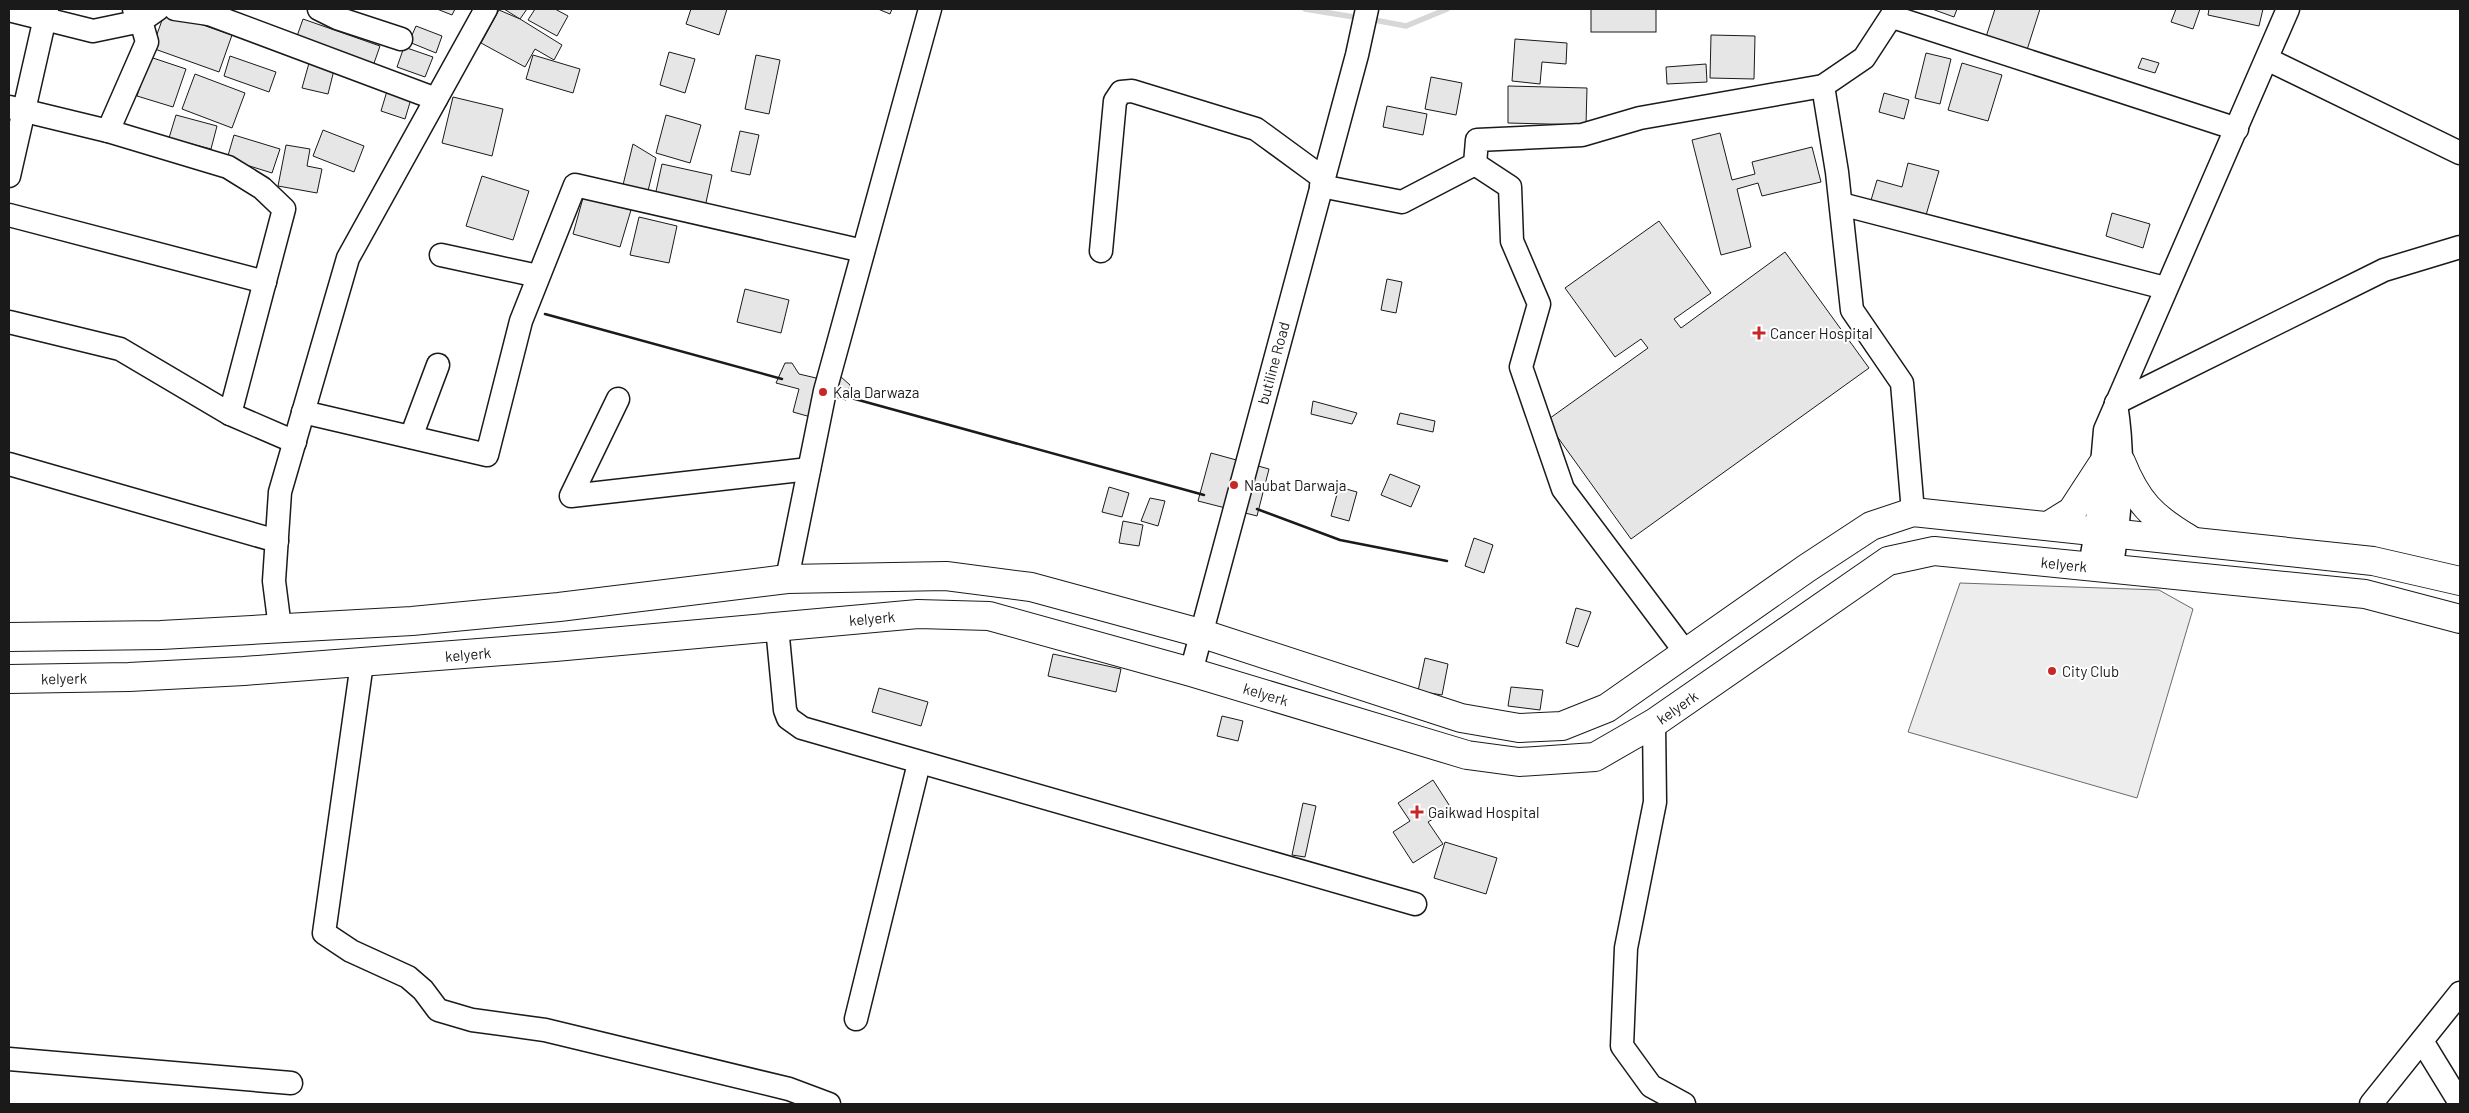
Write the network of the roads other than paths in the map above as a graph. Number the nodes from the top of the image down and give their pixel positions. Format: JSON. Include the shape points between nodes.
{"nodes":[{"id":1,"x":175,"y":9,"type":"edge"},
{"id":2,"x":319,"y":9,"type":"edge"},
{"id":3,"x":486,"y":9,"type":"edge"},
{"id":4,"x":930,"y":9,"type":"edge"},
{"id":5,"x":1367,"y":9,"type":"edge"},
{"id":6,"x":2288,"y":9,"type":"edge"},
{"id":7,"x":9,"y":10,"type":"edge"},
{"id":8,"x":211,"y":11,"type":"edge"},
{"id":9,"x":144,"y":13,"type":"edge"},
{"id":10,"x":1895,"y":13,"type":"edge"},
{"id":11,"x":46,"y":14,"type":"edge"},
{"id":12,"x":401,"y":39,"type":"dead end"},
{"id":13,"x":2267,"y":59,"type":"junction"},
{"id":14,"x":1823,"y":86,"type":"junction"},
{"id":15,"x":436,"y":99,"type":"junction"},
{"id":16,"x":16,"y":109,"type":"edge"},
{"id":17,"x":2237,"y":129,"type":"junction"},
{"id":18,"x":108,"y":131,"type":"junction"},
{"id":19,"x":2460,"y":154,"type":"edge"},
{"id":20,"x":1475,"y":164,"type":"junction"},
{"id":21,"x":9,"y":176,"type":"edge"},
{"id":22,"x":1322,"y":182,"type":"junction"},
{"id":23,"x":1841,"y":204,"type":"junction"},
{"id":24,"x":9,"y":215,"type":"edge"},
{"id":25,"x":2460,"y":247,"type":"edge"},
{"id":26,"x":863,"y":251,"type":"junction"},
{"id":27,"x":1101,"y":251,"type":"dead end"},
{"id":28,"x":441,"y":255,"type":"dead end"},
{"id":29,"x":538,"y":276,"type":"junction"},
{"id":30,"x":265,"y":282,"type":"junction"},
{"id":31,"x":2165,"y":288,"type":"junction"},
{"id":32,"x":9,"y":322,"type":"edge"},
{"id":33,"x":438,"y":365,"type":"dead end"},
{"id":34,"x":618,"y":399,"type":"dead end"},
{"id":35,"x":2116,"y":403,"type":"junction"},
{"id":36,"x":303,"y":412,"type":"junction"},
{"id":37,"x":230,"y":414,"type":"junction"},
{"id":38,"x":411,"y":437,"type":"junction"},
{"id":39,"x":294,"y":442,"type":"junction"},
{"id":40,"x":9,"y":464,"type":"edge"},
{"id":41,"x":2111,"y":464,"type":"junction"},
{"id":42,"x":809,"y":469,"type":"junction"},
{"id":43,"x":1913,"y":512,"type":"junction"},
{"id":44,"x":2048,"y":526,"type":"junction"},
{"id":45,"x":2107,"y":533,"type":"junction"},
{"id":46,"x":277,"y":541,"type":"junction"},
{"id":47,"x":2194,"y":542,"type":"junction"},
{"id":48,"x":2101,"y":568,"type":"junction"},
{"id":49,"x":2410,"y":569,"type":"junction"},
{"id":50,"x":787,"y":579,"type":"junction"},
{"id":51,"x":2460,"y":581,"type":"edge"},
{"id":52,"x":2401,"y":604,"type":"junction"},
{"id":53,"x":2460,"y":619,"type":"edge"},
{"id":54,"x":777,"y":627,"type":"junction"},
{"id":55,"x":280,"y":628,"type":"junction"},
{"id":56,"x":1200,"y":633,"type":"junction"},
{"id":57,"x":160,"y":635,"type":"junction"},
{"id":58,"x":9,"y":637,"type":"edge"},
{"id":59,"x":1686,"y":653,"type":"junction"},
{"id":60,"x":362,"y":663,"type":"junction"},
{"id":61,"x":1191,"y":672,"type":"junction"},
{"id":62,"x":162,"y":676,"type":"junction"},
{"id":63,"x":9,"y":679,"type":"edge"},
{"id":64,"x":1654,"y":723,"type":"junction"},
{"id":65,"x":919,"y":763,"type":"junction"},
{"id":66,"x":1415,"y":904,"type":"dead end"},
{"id":67,"x":2460,"y":993,"type":"edge"},
{"id":68,"x":856,"y":1019,"type":"dead end"},
{"id":69,"x":2422,"y":1041,"type":"junction"},
{"id":70,"x":9,"y":1059,"type":"edge"},
{"id":71,"x":291,"y":1083,"type":"dead end"},
{"id":72,"x":2460,"y":1103,"type":"edge"},
{"id":73,"x":829,"y":1104,"type":"edge"},
{"id":74,"x":1684,"y":1104,"type":"edge"},
{"id":75,"x":2371,"y":1104,"type":"edge"}],
"edges":[{"from":1,"to":8,"type":"street"},
{"from":2,"to":12,"type":"street"},
{"from":3,"to":15,"type":"street"},
{"from":4,"to":26,"type":"street"},
{"from":5,"to":22,"type":"street","name":"butiline Road"},
{"from":6,"to":13,"type":"street"},
{"from":7,"to":11,"type":"street"},
{"from":8,"to":15,"type":"street"},
{"from":9,"to":11,"type":"street","via":[[93,31]]},
{"from":9,"to":18,"type":"street","via":[[147,42]]},
{"from":10,"to":14,"type":"street","via":[[1864,58]]},
{"from":10,"to":17,"type":"street"},
{"from":11,"to":16,"type":"street"},
{"from":13,"to":17,"type":"street"},
{"from":13,"to":19,"type":"street"},
{"from":14,"to":20,"type":"street","via":[[1640,118],[1582,135],[1477,140]]},
{"from":14,"to":23,"type":"street"},
{"from":15,"to":36,"type":"street","via":[[348,258]]},
{"from":16,"to":18,"type":"street"},
{"from":16,"to":21,"type":"street"},
{"from":17,"to":31,"type":"street"},
{"from":18,"to":30,"type":"street","via":[[228,167],[262,188],[284,209]]},
{"from":20,"to":22,"type":"street","via":[[1402,202]]},
{"from":20,"to":59,"type":"street","via":[[1510,187],[1512,241],[1538,304],[1521,367],[1563,489]]},
{"from":22,"to":27,"type":"street","via":[[1256,129],[1132,91],[1121,92],[1115,101]]},
{"from":22,"to":56,"type":"street","name":"butiline Road"},
{"from":23,"to":31,"type":"street"},
{"from":23,"to":43,"type":"street","via":[[1852,310],[1902,383]]},
{"from":24,"to":30,"type":"street"},
{"from":25,"to":35,"type":"street","via":[[2384,270]]},
{"from":26,"to":29,"type":"street","via":[[574,185]]},
{"from":26,"to":42,"type":"street","via":[[825,391]]},
{"from":28,"to":29,"type":"street"},
{"from":29,"to":38,"type":"street","via":[[521,321],[487,455]]},
{"from":30,"to":37,"type":"street"},
{"from":31,"to":35,"type":"street"},
{"from":32,"to":37,"type":"street","via":[[120,349]]},
{"from":33,"to":38,"type":"street"},
{"from":34,"to":42,"type":"street","via":[[571,496]]},
{"from":35,"to":41,"type":"street","via":[[2105,430]]},
{"from":36,"to":38,"type":"street"},
{"from":36,"to":39,"type":"street"},
{"from":37,"to":39,"type":"street"},
{"from":39,"to":46,"type":"street","via":[[280,492]]},
{"from":40,"to":46,"type":"street"},
{"from":41,"to":44,"type":"main road","via":[[2072,511]]},
{"from":41,"to":45,"type":"street"},
{"from":41,"to":47,"type":"main road","via":[[2148,510]]},
{"from":42,"to":50,"type":"street"},
{"from":43,"to":44,"type":"main road"},
{"from":43,"to":59,"type":"main road","via":[[1872,526]]},
{"from":44,"to":45,"type":"main road"},
{"from":45,"to":47,"type":"main road"},
{"from":45,"to":48,"type":"street"},
{"from":46,"to":55,"type":"street","via":[[274,581]]},
{"from":47,"to":49,"type":"main road","via":[[2373,561]]},
{"from":48,"to":52,"type":"main road","name":"kelyerk","via":[[2365,594]]},
{"from":48,"to":64,"type":"main road","name":"kelyerk","via":[[1934,550],[1888,561]]},
{"from":49,"to":51,"type":"main road"},
{"from":49,"to":52,"type":"main road"},
{"from":50,"to":55,"type":"main road","via":[[559,607],[412,621]]},
{"from":50,"to":56,"type":"main road","via":[[946,576],[1030,587]]},
{"from":52,"to":53,"type":"main road","name":"kelyerk"},
{"from":54,"to":60,"type":"main road","name":"kelyerk"},
{"from":54,"to":61,"type":"main road","name":"kelyerk","via":[[918,614],[989,616]]},
{"from":54,"to":65,"type":"street","via":[[785,710],[793,724]]},
{"from":55,"to":57,"type":"main road"},
{"from":56,"to":59,"type":"main road","via":[[1462,718],[1519,728],[1562,726],[1607,708]]},
{"from":56,"to":61,"type":"street","name":"butiline Road"},
{"from":57,"to":58,"type":"main road"},
{"from":57,"to":62,"type":"main road"},
{"from":60,"to":62,"type":"main road","name":"kelyerk"},
{"from":60,"to":73,"type":"street","via":[[324,933],[351,951],[408,977],[438,1010],[472,1020],[545,1030],[789,1089]]},
{"from":61,"to":64,"type":"main road","name":"kelyerk","via":[[1467,756],[1519,762],[1595,757]]},
{"from":62,"to":63,"type":"main road","name":"kelyerk"},
{"from":64,"to":74,"type":"street","via":[[1655,802],[1626,948],[1622,1046],[1651,1086]]},
{"from":65,"to":66,"type":"street"},
{"from":65,"to":68,"type":"street"},
{"from":67,"to":69,"type":"street"},
{"from":69,"to":72,"type":"street"},
{"from":69,"to":75,"type":"street"},
{"from":70,"to":71,"type":"street"}]}
